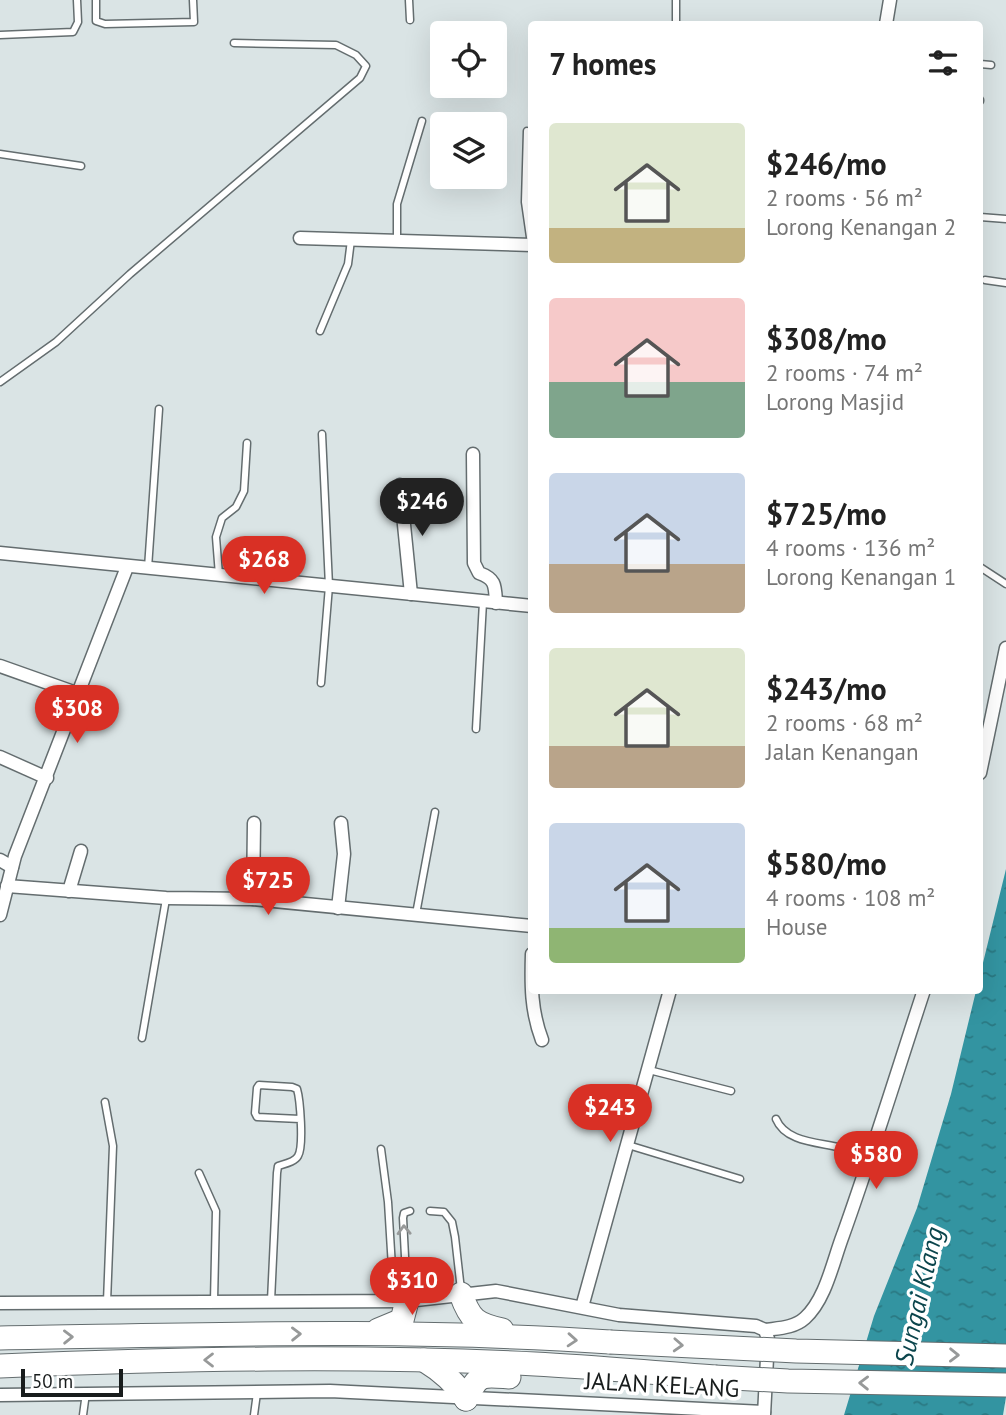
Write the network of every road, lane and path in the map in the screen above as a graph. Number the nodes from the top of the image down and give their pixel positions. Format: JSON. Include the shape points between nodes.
{"nodes":[{"id":1,"x":78,"y":0,"type":"edge"},
{"id":2,"x":96,"y":0,"type":"edge"},
{"id":3,"x":193,"y":0,"type":"edge"},
{"id":4,"x":409,"y":0,"type":"edge"},
{"id":5,"x":676,"y":0,"type":"edge"},
{"id":6,"x":890,"y":0,"type":"edge"},
{"id":7,"x":410,"y":20,"type":"dead end"},
{"id":8,"x":676,"y":21,"type":"edge"},
{"id":9,"x":886,"y":21,"type":"edge"},
{"id":10,"x":0,"y":35,"type":"edge"},
{"id":11,"x":234,"y":43,"type":"dead end"},
{"id":12,"x":983,"y":64,"type":"edge"},
{"id":13,"x":991,"y":65,"type":"dead end"},
{"id":14,"x":422,"y":121,"type":"dead end"},
{"id":15,"x":527,"y":131,"type":"dead end"},
{"id":16,"x":0,"y":153,"type":"edge"},
{"id":17,"x":81,"y":166,"type":"dead end"},
{"id":18,"x":983,"y":217,"type":"edge"},
{"id":19,"x":1006,"y":219,"type":"edge"},
{"id":20,"x":528,"y":224,"type":"edge"},
{"id":21,"x":300,"y":238,"type":"dead end"},
{"id":22,"x":351,"y":240,"type":"junction"},
{"id":23,"x":397,"y":241,"type":"junction"},
{"id":24,"x":528,"y":245,"type":"edge"},
{"id":25,"x":985,"y":280,"type":"dead end"},
{"id":26,"x":1006,"y":283,"type":"edge"},
{"id":27,"x":320,"y":331,"type":"dead end"},
{"id":28,"x":0,"y":382,"type":"edge"},
{"id":29,"x":159,"y":409,"type":"dead end"},
{"id":30,"x":322,"y":434,"type":"dead end"},
{"id":31,"x":247,"y":443,"type":"dead end"},
{"id":32,"x":473,"y":454,"type":"dead end"},
{"id":33,"x":400,"y":485,"type":"dead end"},
{"id":34,"x":0,"y":553,"type":"edge"},
{"id":35,"x":127,"y":566,"type":"junction"},
{"id":36,"x":148,"y":569,"type":"junction"},
{"id":37,"x":983,"y":569,"type":"edge"},
{"id":38,"x":219,"y":576,"type":"junction"},
{"id":39,"x":1006,"y":584,"type":"edge"},
{"id":40,"x":329,"y":586,"type":"junction"},
{"id":41,"x":411,"y":594,"type":"junction"},
{"id":42,"x":489,"y":602,"type":"junction"},
{"id":43,"x":528,"y":606,"type":"edge"},
{"id":44,"x":1006,"y":648,"type":"edge"},
{"id":45,"x":0,"y":666,"type":"edge"},
{"id":46,"x":321,"y":683,"type":"dead end"},
{"id":47,"x":79,"y":694,"type":"junction"},
{"id":48,"x":477,"y":729,"type":"dead end"},
{"id":49,"x":0,"y":757,"type":"edge"},
{"id":50,"x":983,"y":759,"type":"edge"},
{"id":51,"x":47,"y":778,"type":"junction"},
{"id":52,"x":435,"y":812,"type":"dead end"},
{"id":53,"x":254,"y":823,"type":"dead end"},
{"id":54,"x":341,"y":823,"type":"dead end"},
{"id":55,"x":81,"y":851,"type":"dead end"},
{"id":56,"x":0,"y":860,"type":"edge"},
{"id":57,"x":12,"y":867,"type":"junction"},
{"id":58,"x":6,"y":886,"type":"junction"},
{"id":59,"x":69,"y":891,"type":"junction"},
{"id":60,"x":166,"y":898,"type":"junction"},
{"id":61,"x":253,"y":899,"type":"junction"},
{"id":62,"x":338,"y":908,"type":"junction"},
{"id":63,"x":416,"y":914,"type":"junction"},
{"id":64,"x":0,"y":915,"type":"edge"},
{"id":65,"x":528,"y":926,"type":"edge"},
{"id":66,"x":531,"y":994,"type":"edge"},
{"id":67,"x":669,"y":994,"type":"edge"},
{"id":68,"x":923,"y":994,"type":"edge"},
{"id":69,"x":142,"y":1038,"type":"dead end"},
{"id":70,"x":542,"y":1040,"type":"dead end"},
{"id":71,"x":648,"y":1070,"type":"junction"},
{"id":72,"x":732,"y":1091,"type":"dead end"},
{"id":73,"x":105,"y":1102,"type":"dead end"},
{"id":74,"x":300,"y":1119,"type":"junction"},
{"id":75,"x":776,"y":1119,"type":"dead end"},
{"id":76,"x":628,"y":1145,"type":"junction"},
{"id":77,"x":381,"y":1149,"type":"dead end"},
{"id":78,"x":869,"y":1158,"type":"junction"},
{"id":79,"x":199,"y":1173,"type":"dead end"},
{"id":80,"x":740,"y":1179,"type":"dead end"},
{"id":81,"x":430,"y":1211,"type":"dead end"},
{"id":82,"x":410,"y":1212,"type":"dead end"},
{"id":83,"x":461,"y":1294,"type":"junction"},
{"id":84,"x":214,"y":1301,"type":"junction"},
{"id":85,"x":271,"y":1301,"type":"junction"},
{"id":86,"x":401,"y":1301,"type":"junction"},
{"id":87,"x":107,"y":1302,"type":"junction"},
{"id":88,"x":0,"y":1303,"type":"edge"},
{"id":89,"x":582,"y":1307,"type":"junction"},
{"id":90,"x":765,"y":1330,"type":"junction"},
{"id":91,"x":372,"y":1333,"type":"junction"},
{"id":92,"x":535,"y":1337,"type":"junction"},
{"id":93,"x":0,"y":1338,"type":"edge"},
{"id":94,"x":1006,"y":1356,"type":"edge"},
{"id":95,"x":424,"y":1360,"type":"junction"},
{"id":96,"x":0,"y":1366,"type":"edge"},
{"id":97,"x":638,"y":1372,"type":"junction"},
{"id":98,"x":1006,"y":1385,"type":"edge"},
{"id":99,"x":257,"y":1391,"type":"junction"},
{"id":100,"x":86,"y":1393,"type":"junction"},
{"id":101,"x":0,"y":1395,"type":"edge"},
{"id":102,"x":466,"y":1399,"type":"junction"},
{"id":103,"x":627,"y":1410,"type":"edge"},
{"id":104,"x":645,"y":1410,"type":"edge"},
{"id":105,"x":764,"y":1413,"type":"edge"},
{"id":106,"x":82,"y":1415,"type":"edge"},
{"id":107,"x":254,"y":1415,"type":"edge"}],
"edges":[{"from":1,"to":10,"type":"lane","via":[[74,32]]},
{"from":2,"to":3,"type":"lane","via":[[96,21],[105,24],[194,22]]},
{"from":4,"to":7,"type":"lane"},
{"from":5,"to":8,"type":"lane"},
{"from":6,"to":9,"type":"street"},
{"from":11,"to":28,"type":"lane","via":[[336,45],[366,66],[360,78],[56,342]]},
{"from":12,"to":13,"type":"lane"},
{"from":14,"to":23,"type":"lane","via":[[397,204]]},
{"from":15,"to":20,"type":"lane"},
{"from":16,"to":17,"type":"lane"},
{"from":18,"to":19,"type":"lane"},
{"from":21,"to":22,"type":"street"},
{"from":22,"to":23,"type":"street"},
{"from":22,"to":27,"type":"lane","via":[[348,264]]},
{"from":23,"to":24,"type":"street"},
{"from":25,"to":26,"type":"lane"},
{"from":29,"to":36,"type":"lane"},
{"from":30,"to":40,"type":"lane"},
{"from":31,"to":38,"type":"lane","via":[[244,491],[222,518],[216,537]]},
{"from":32,"to":42,"type":"street","via":[[474,563],[479,573],[495,584]]},
{"from":33,"to":41,"type":"street"},
{"from":34,"to":35,"type":"street"},
{"from":35,"to":36,"type":"street"},
{"from":35,"to":47,"type":"street"},
{"from":36,"to":38,"type":"street"},
{"from":37,"to":39,"type":"lane"},
{"from":38,"to":40,"type":"street"},
{"from":40,"to":41,"type":"street"},
{"from":40,"to":46,"type":"lane"},
{"from":41,"to":42,"type":"street"},
{"from":42,"to":43,"type":"street"},
{"from":42,"to":48,"type":"lane"},
{"from":44,"to":50,"type":"street"},
{"from":45,"to":47,"type":"street"},
{"from":47,"to":51,"type":"street"},
{"from":49,"to":51,"type":"street"},
{"from":51,"to":57,"type":"street"},
{"from":52,"to":63,"type":"lane"},
{"from":53,"to":61,"type":"street"},
{"from":54,"to":62,"type":"street","via":[[344,854]]},
{"from":55,"to":59,"type":"street"},
{"from":56,"to":57,"type":"street"},
{"from":57,"to":58,"type":"street"},
{"from":58,"to":59,"type":"street"},
{"from":58,"to":64,"type":"street"},
{"from":59,"to":60,"type":"street"},
{"from":60,"to":61,"type":"street"},
{"from":60,"to":69,"type":"lane"},
{"from":61,"to":62,"type":"street"},
{"from":62,"to":63,"type":"street"},
{"from":63,"to":65,"type":"street"},
{"from":66,"to":70,"type":"street"},
{"from":67,"to":71,"type":"street"},
{"from":68,"to":78,"type":"street"},
{"from":71,"to":72,"type":"lane"},
{"from":71,"to":76,"type":"street"},
{"from":73,"to":87,"type":"lane","via":[[113,1146]]},
{"from":74,"to":74,"type":"lane","via":[[297,1089],[259,1085],[257,1117]]},
{"from":74,"to":85,"type":"lane","via":[[298,1156],[278,1166]]},
{"from":75,"to":78,"type":"lane","via":[[795,1137]]},
{"from":76,"to":80,"type":"lane"},
{"from":76,"to":89,"type":"street"},
{"from":77,"to":86,"type":"lane"},
{"from":78,"to":90,"type":"street","via":[[823,1290],[811,1311],[789,1327]]},
{"from":79,"to":84,"type":"lane","via":[[216,1212]]},
{"from":81,"to":83,"type":"lane","via":[[448,1213],[452,1222]]},
{"from":86,"to":82,"type":"lane","one_way":true,"via":[[404,1213]]},
{"from":83,"to":86,"type":"street"},
{"from":83,"to":89,"type":"street","via":[[507,1292]]},
{"from":83,"to":92,"type":"highway","via":[[468,1313],[481,1325]]},
{"from":84,"to":85,"type":"street"},
{"from":84,"to":87,"type":"street"},
{"from":85,"to":86,"type":"street"},
{"from":86,"to":91,"type":"highway","via":[[402,1320]]},
{"from":87,"to":88,"type":"street"},
{"from":89,"to":90,"type":"street"},
{"from":90,"to":105,"type":"street","name":"JALAN KELANG"},
{"from":91,"to":92,"type":"highway"},
{"from":93,"to":91,"type":"highway","one_way":true},
{"from":92,"to":94,"type":"highway","one_way":true,"bridge":true},
{"from":95,"to":96,"type":"highway","one_way":true,"via":[[133,1360]]},
{"from":95,"to":97,"type":"highway"},
{"from":95,"to":102,"type":"highway","via":[[440,1370]]},
{"from":98,"to":97,"type":"highway","one_way":true,"bridge":true,"via":[[788,1381]]},
{"from":97,"to":102,"type":"highway","via":[[618,1379],[589,1380],[485,1376],[476,1380]]},
{"from":99,"to":100,"type":"street","name":"JALAN KELANG"},
{"from":99,"to":102,"type":"street","name":"JALAN KELANG"},
{"from":99,"to":107,"type":"lane"},
{"from":100,"to":101,"type":"street","name":"JALAN KELANG"},
{"from":100,"to":106,"type":"lane"},
{"from":102,"to":103,"type":"street","name":"JALAN KELANG"},
{"from":103,"to":104,"type":"street","name":"JALAN KELANG"},
{"from":104,"to":105,"type":"street","name":"JALAN KELANG"}]}
